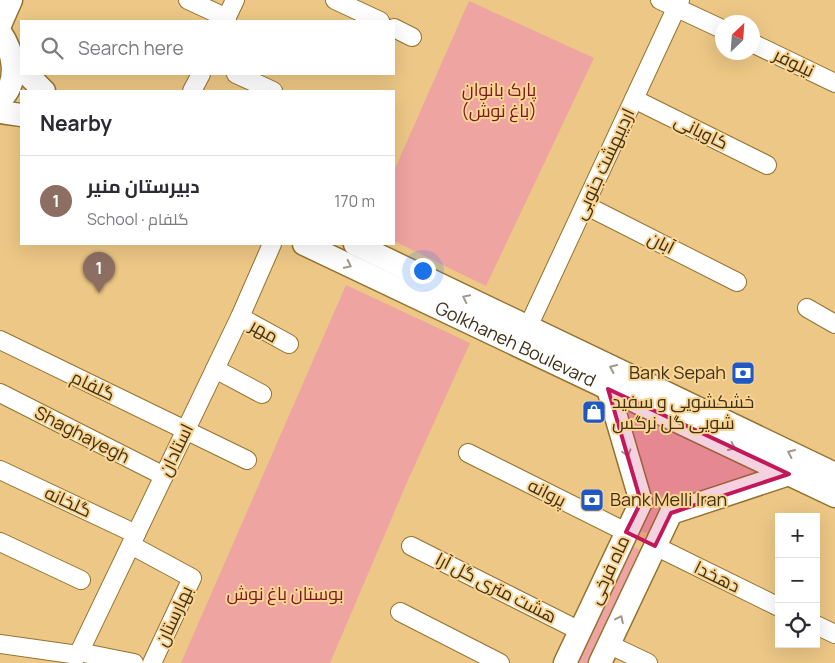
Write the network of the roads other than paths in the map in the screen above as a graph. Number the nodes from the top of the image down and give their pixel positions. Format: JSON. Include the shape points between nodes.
{"nodes":[{"id":1,"x":11,"y":0,"type":"edge"},
{"id":2,"x":188,"y":0,"type":"edge"},
{"id":3,"x":235,"y":0,"type":"edge"},
{"id":4,"x":335,"y":0,"type":"edge"},
{"id":5,"x":660,"y":0,"type":"edge"},
{"id":6,"x":678,"y":4,"type":"edge"},
{"id":7,"x":226,"y":20,"type":"edge"},
{"id":8,"x":378,"y":20,"type":"edge"},
{"id":9,"x":715,"y":25,"type":"edge"},
{"id":10,"x":0,"y":26,"type":"edge"},
{"id":11,"x":395,"y":28,"type":"edge"},
{"id":12,"x":0,"y":32,"type":"edge"},
{"id":13,"x":412,"y":36,"type":"dead end"},
{"id":14,"x":760,"y":47,"type":"edge"},
{"id":15,"x":20,"y":68,"type":"edge"},
{"id":16,"x":27,"y":75,"type":"edge"},
{"id":17,"x":200,"y":75,"type":"edge"},
{"id":18,"x":238,"y":75,"type":"edge"},
{"id":19,"x":835,"y":83,"type":"edge"},
{"id":20,"x":43,"y":90,"type":"edge"},
{"id":21,"x":192,"y":90,"type":"edge"},
{"id":22,"x":271,"y":90,"type":"edge"},
{"id":23,"x":634,"y":99,"type":"junction"},
{"id":24,"x":0,"y":100,"type":"edge"},
{"id":25,"x":0,"y":112,"type":"edge"},
{"id":26,"x":20,"y":115,"type":"edge"},
{"id":27,"x":767,"y":165,"type":"dead end"},
{"id":28,"x":585,"y":205,"type":"junction"},
{"id":29,"x":272,"y":245,"type":"edge"},
{"id":30,"x":306,"y":245,"type":"edge"},
{"id":31,"x":357,"y":245,"type":"edge"},
{"id":32,"x":737,"y":282,"type":"dead end"},
{"id":33,"x":807,"y":308,"type":"dead end"},
{"id":34,"x":240,"y":317,"type":"junction"},
{"id":35,"x":835,"y":324,"type":"edge"},
{"id":36,"x":528,"y":327,"type":"junction"},
{"id":37,"x":0,"y":340,"type":"edge"},
{"id":38,"x":288,"y":344,"type":"dead end"},
{"id":39,"x":215,"y":369,"type":"junction"},
{"id":40,"x":608,"y":389,"type":"junction"},
{"id":41,"x":0,"y":393,"type":"edge"},
{"id":42,"x":262,"y":394,"type":"dead end"},
{"id":43,"x":185,"y":431,"type":"junction"},
{"id":44,"x":468,"y":453,"type":"dead end"},
{"id":45,"x":247,"y":460,"type":"dead end"},
{"id":46,"x":0,"y":470,"type":"edge"},
{"id":47,"x":789,"y":474,"type":"junction"},
{"id":48,"x":835,"y":474,"type":"edge"},
{"id":49,"x":164,"y":476,"type":"junction"},
{"id":50,"x":835,"y":496,"type":"edge"},
{"id":51,"x":626,"y":532,"type":"junction"},
{"id":52,"x":133,"y":539,"type":"junction"},
{"id":53,"x":0,"y":542,"type":"edge"},
{"id":54,"x":411,"y":546,"type":"dead end"},
{"id":55,"x":655,"y":546,"type":"junction"},
{"id":56,"x":81,"y":580,"type":"dead end"},
{"id":57,"x":775,"y":605,"type":"edge"},
{"id":58,"x":400,"y":612,"type":"dead end"},
{"id":59,"x":820,"y":627,"type":"edge"},
{"id":60,"x":580,"y":631,"type":"junction"},
{"id":61,"x":835,"y":634,"type":"edge"},
{"id":62,"x":0,"y":644,"type":"edge"},
{"id":63,"x":78,"y":654,"type":"junction"},
{"id":64,"x":604,"y":654,"type":"edge"},
{"id":65,"x":134,"y":663,"type":"edge"},
{"id":66,"x":152,"y":663,"type":"edge"},
{"id":67,"x":500,"y":663,"type":"edge"},
{"id":68,"x":565,"y":663,"type":"edge"},
{"id":69,"x":648,"y":663,"type":"edge"}],
"edges":[{"from":1,"to":10,"type":"main road"},
{"from":2,"to":7,"type":"street"},
{"from":3,"to":7,"type":"street"},
{"from":4,"to":8,"type":"street"},
{"from":5,"to":6,"type":"street"},
{"from":6,"to":9,"type":"street"},
{"from":6,"to":23,"type":"street","name":"اردیبهشت جنوبی"},
{"from":11,"to":13,"type":"street"},
{"from":12,"to":15,"type":"main road"},
{"from":14,"to":19,"type":"street","name":"نیلوفر"},
{"from":15,"to":24,"type":"main road"},
{"from":16,"to":20,"type":"main road"},
{"from":17,"to":21,"type":"street"},
{"from":18,"to":22,"type":"street"},
{"from":23,"to":27,"type":"street","name":"کاویانی"},
{"from":23,"to":28,"type":"street","name":"اردیبهشت جنوبی"},
{"from":25,"to":26,"type":"main road"},
{"from":28,"to":32,"type":"street","name":"آبان"},
{"from":28,"to":36,"type":"street","name":"اردیبهشت جنوبی"},
{"from":29,"to":34,"type":"street","name":"استادان"},
{"from":30,"to":40,"type":"main road","name":"Golkhaneh Boulevard","one_way":true},
{"from":36,"to":31,"type":"main road","name":"Golkhaneh Boulevard","one_way":true},
{"from":33,"to":35,"type":"street"},
{"from":34,"to":38,"type":"street","name":"مهر"},
{"from":34,"to":39,"type":"street","name":"استادان"},
{"from":48,"to":36,"type":"main road","name":"Golkhaneh Boulevard","one_way":true},
{"from":37,"to":43,"type":"street","name":"گلفام"},
{"from":39,"to":42,"type":"street"},
{"from":39,"to":43,"type":"street","name":"استادان"},
{"from":40,"to":47,"type":"main road","name":"Golkhaneh Boulevard","one_way":true},
{"from":40,"to":51,"type":"main road","name":"ماه فرخی","one_way":true,"via":[[641,502]]},
{"from":41,"to":49,"type":"street","name":"Shaghayegh"},
{"from":43,"to":45,"type":"street","name":"گلفام"},
{"from":43,"to":49,"type":"street","name":"استادان"},
{"from":44,"to":51,"type":"street","name":"پروانه"},
{"from":46,"to":52,"type":"street","name":"گلخانه"},
{"from":47,"to":50,"type":"main road","name":"Golkhaneh Boulevard"},
{"from":47,"to":55,"type":"main road","name":"ماه فرخی","via":[[671,513]]},
{"from":49,"to":52,"type":"street","name":"استادان"},
{"from":51,"to":55,"type":"main road"},
{"from":51,"to":60,"type":"main road","name":"ماه فرخی"},
{"from":52,"to":63,"type":"street","name":"استادان"},
{"from":52,"to":66,"type":"street","name":"بهارستان","via":[[192,578]]},
{"from":53,"to":56,"type":"street"},
{"from":54,"to":60,"type":"street","name":"هشت متری گل آرا"},
{"from":55,"to":57,"type":"street","name":"دهخدا"},
{"from":64,"to":55,"type":"main road","name":"ماه فرخی","one_way":true},
{"from":58,"to":67,"type":"street"},
{"from":59,"to":61,"type":"street"},
{"from":60,"to":68,"type":"main road","name":"ماه فرخی"},
{"from":62,"to":63,"type":"street"},
{"from":63,"to":65,"type":"street"},
{"from":64,"to":69,"type":"street"}]}
